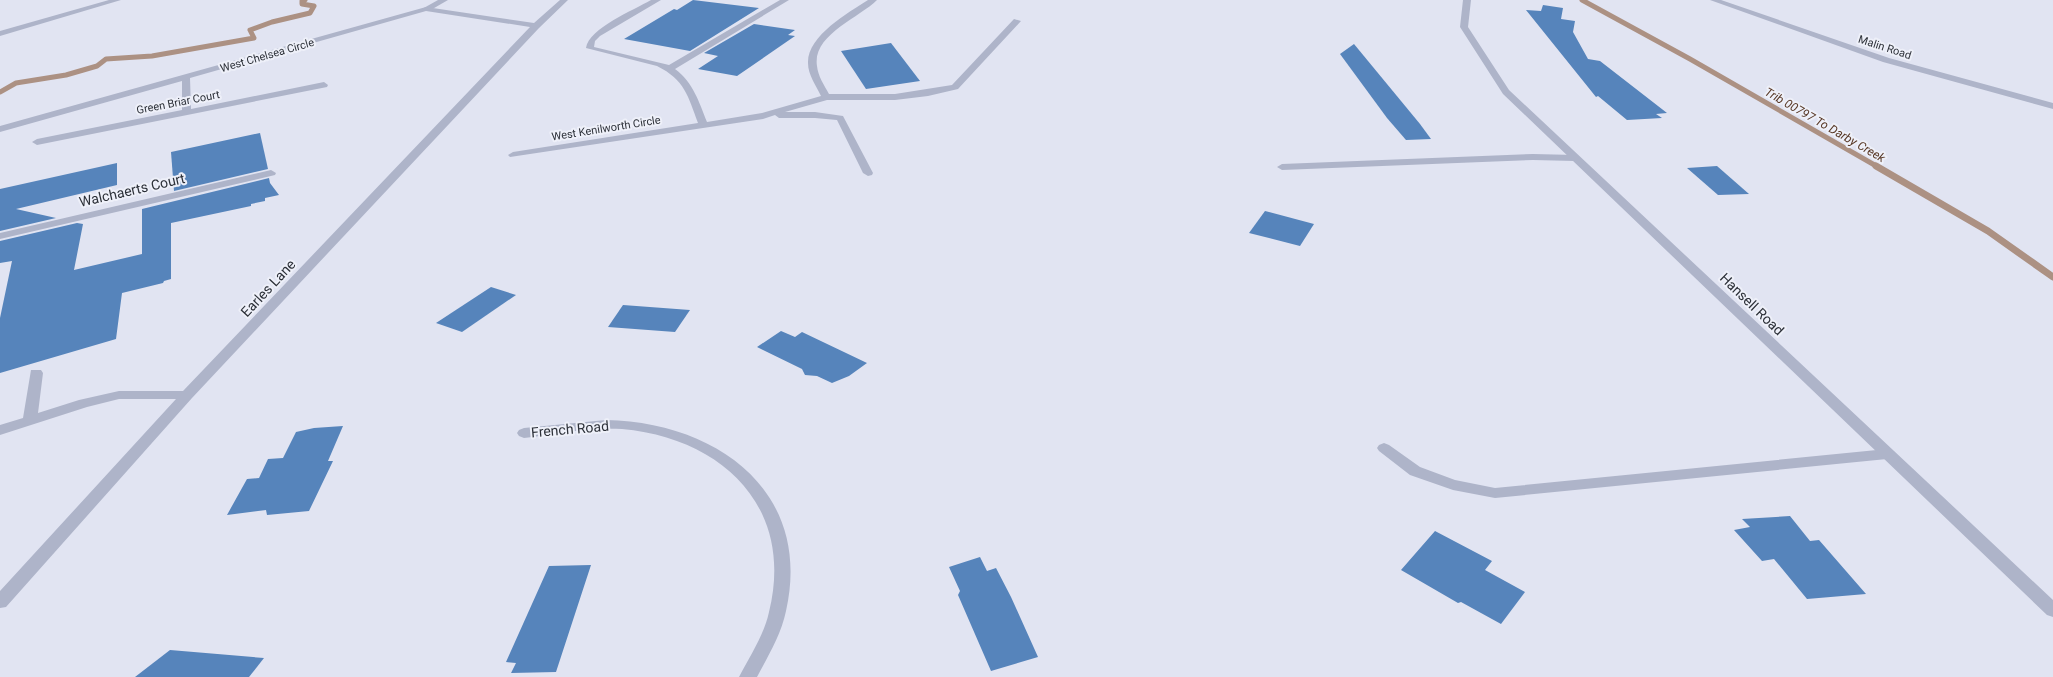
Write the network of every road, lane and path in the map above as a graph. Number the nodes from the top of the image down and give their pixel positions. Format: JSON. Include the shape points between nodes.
{"nodes":[{"id":1,"x":117,"y":0,"type":"edge"},
{"id":2,"x":444,"y":0,"type":"edge"},
{"id":3,"x":564,"y":0,"type":"edge"},
{"id":4,"x":642,"y":0,"type":"edge"},
{"id":5,"x":785,"y":0,"type":"edge"},
{"id":6,"x":873,"y":0,"type":"edge"},
{"id":7,"x":1467,"y":0,"type":"edge"},
{"id":8,"x":1714,"y":0,"type":"edge"},
{"id":9,"x":656,"y":1,"type":"edge"},
{"id":10,"x":426,"y":9,"type":"junction"},
{"id":11,"x":1017,"y":21,"type":"dead end"},
{"id":12,"x":536,"y":26,"type":"junction"},
{"id":13,"x":0,"y":34,"type":"edge"},
{"id":14,"x":670,"y":68,"type":"junction"},
{"id":15,"x":186,"y":77,"type":"junction"},
{"id":16,"x":324,"y":85,"type":"dead end"},
{"id":17,"x":826,"y":97,"type":"junction"},
{"id":18,"x":2053,"y":106,"type":"edge"},
{"id":19,"x":187,"y":112,"type":"junction"},
{"id":20,"x":762,"y":116,"type":"junction"},
{"id":21,"x":703,"y":125,"type":"junction"},
{"id":22,"x":0,"y":129,"type":"edge"},
{"id":23,"x":37,"y":142,"type":"dead end"},
{"id":24,"x":513,"y":155,"type":"dead end"},
{"id":25,"x":1576,"y":158,"type":"junction"},
{"id":26,"x":1282,"y":167,"type":"dead end"},
{"id":27,"x":271,"y":173,"type":"dead end"},
{"id":28,"x":868,"y":173,"type":"dead end"},
{"id":29,"x":0,"y":236,"type":"edge"},
{"id":30,"x":36,"y":373,"type":"dead end"},
{"id":31,"x":187,"y":395,"type":"junction"},
{"id":32,"x":30,"y":420,"type":"junction"},
{"id":33,"x":0,"y":430,"type":"edge"},
{"id":34,"x":524,"y":433,"type":"dead end"},
{"id":35,"x":1384,"y":448,"type":"dead end"},
{"id":36,"x":1887,"y":454,"type":"junction"},
{"id":37,"x":0,"y":602,"type":"edge"},
{"id":38,"x":2053,"y":610,"type":"edge"},
{"id":39,"x":748,"y":677,"type":"edge"}],
"edges":[{"from":1,"to":13,"type":"street"},
{"from":2,"to":10,"type":"street"},
{"from":3,"to":12,"type":"street","name":"Earles Lane"},
{"from":4,"to":9,"type":"street"},
{"from":5,"to":14,"type":"street"},
{"from":6,"to":17,"type":"street","via":[[828,33],[812,51],[812,68]]},
{"from":7,"to":25,"type":"street","name":"Hansell Road","via":[[1464,27],[1506,92]]},
{"from":8,"to":18,"type":"street","name":"Malin Road","via":[[1886,60]]},
{"from":9,"to":14,"type":"street","via":[[597,34],[590,48]]},
{"from":10,"to":12,"type":"street","name":"West Chelsea Circle"},
{"from":10,"to":15,"type":"street","name":"West Chelsea Circle"},
{"from":11,"to":17,"type":"street","via":[[955,86],[895,97]]},
{"from":12,"to":31,"type":"street","name":"Earles Lane"},
{"from":14,"to":21,"type":"street","via":[[688,85]]},
{"from":15,"to":19,"type":"street"},
{"from":15,"to":22,"type":"street","name":"West Chelsea Circle"},
{"from":16,"to":19,"type":"street","name":"Green Briar Court"},
{"from":17,"to":20,"type":"street"},
{"from":19,"to":23,"type":"street","name":"Green Briar Court"},
{"from":20,"to":21,"type":"street","name":"West Kenilworth Circle"},
{"from":20,"to":28,"type":"street","via":[[840,118]]},
{"from":21,"to":24,"type":"street","name":"West Kenilworth Circle"},
{"from":25,"to":26,"type":"street"},
{"from":25,"to":36,"type":"street","name":"Hansell Road"},
{"from":27,"to":29,"type":"street","name":"Walchaerts Court"},
{"from":30,"to":32,"type":"street"},
{"from":31,"to":32,"type":"street","via":[[119,395]]},
{"from":31,"to":37,"type":"street","name":"Earles Lane"},
{"from":32,"to":33,"type":"street"},
{"from":34,"to":39,"type":"street","name":"French Road","via":[[594,425],[632,426],[670,433],[705,448],[756,486],[772,511],[784,573],[778,612]]},
{"from":35,"to":36,"type":"street","via":[[1415,470],[1453,485],[1495,493]]},
{"from":36,"to":38,"type":"street","name":"Hansell Road"}]}
